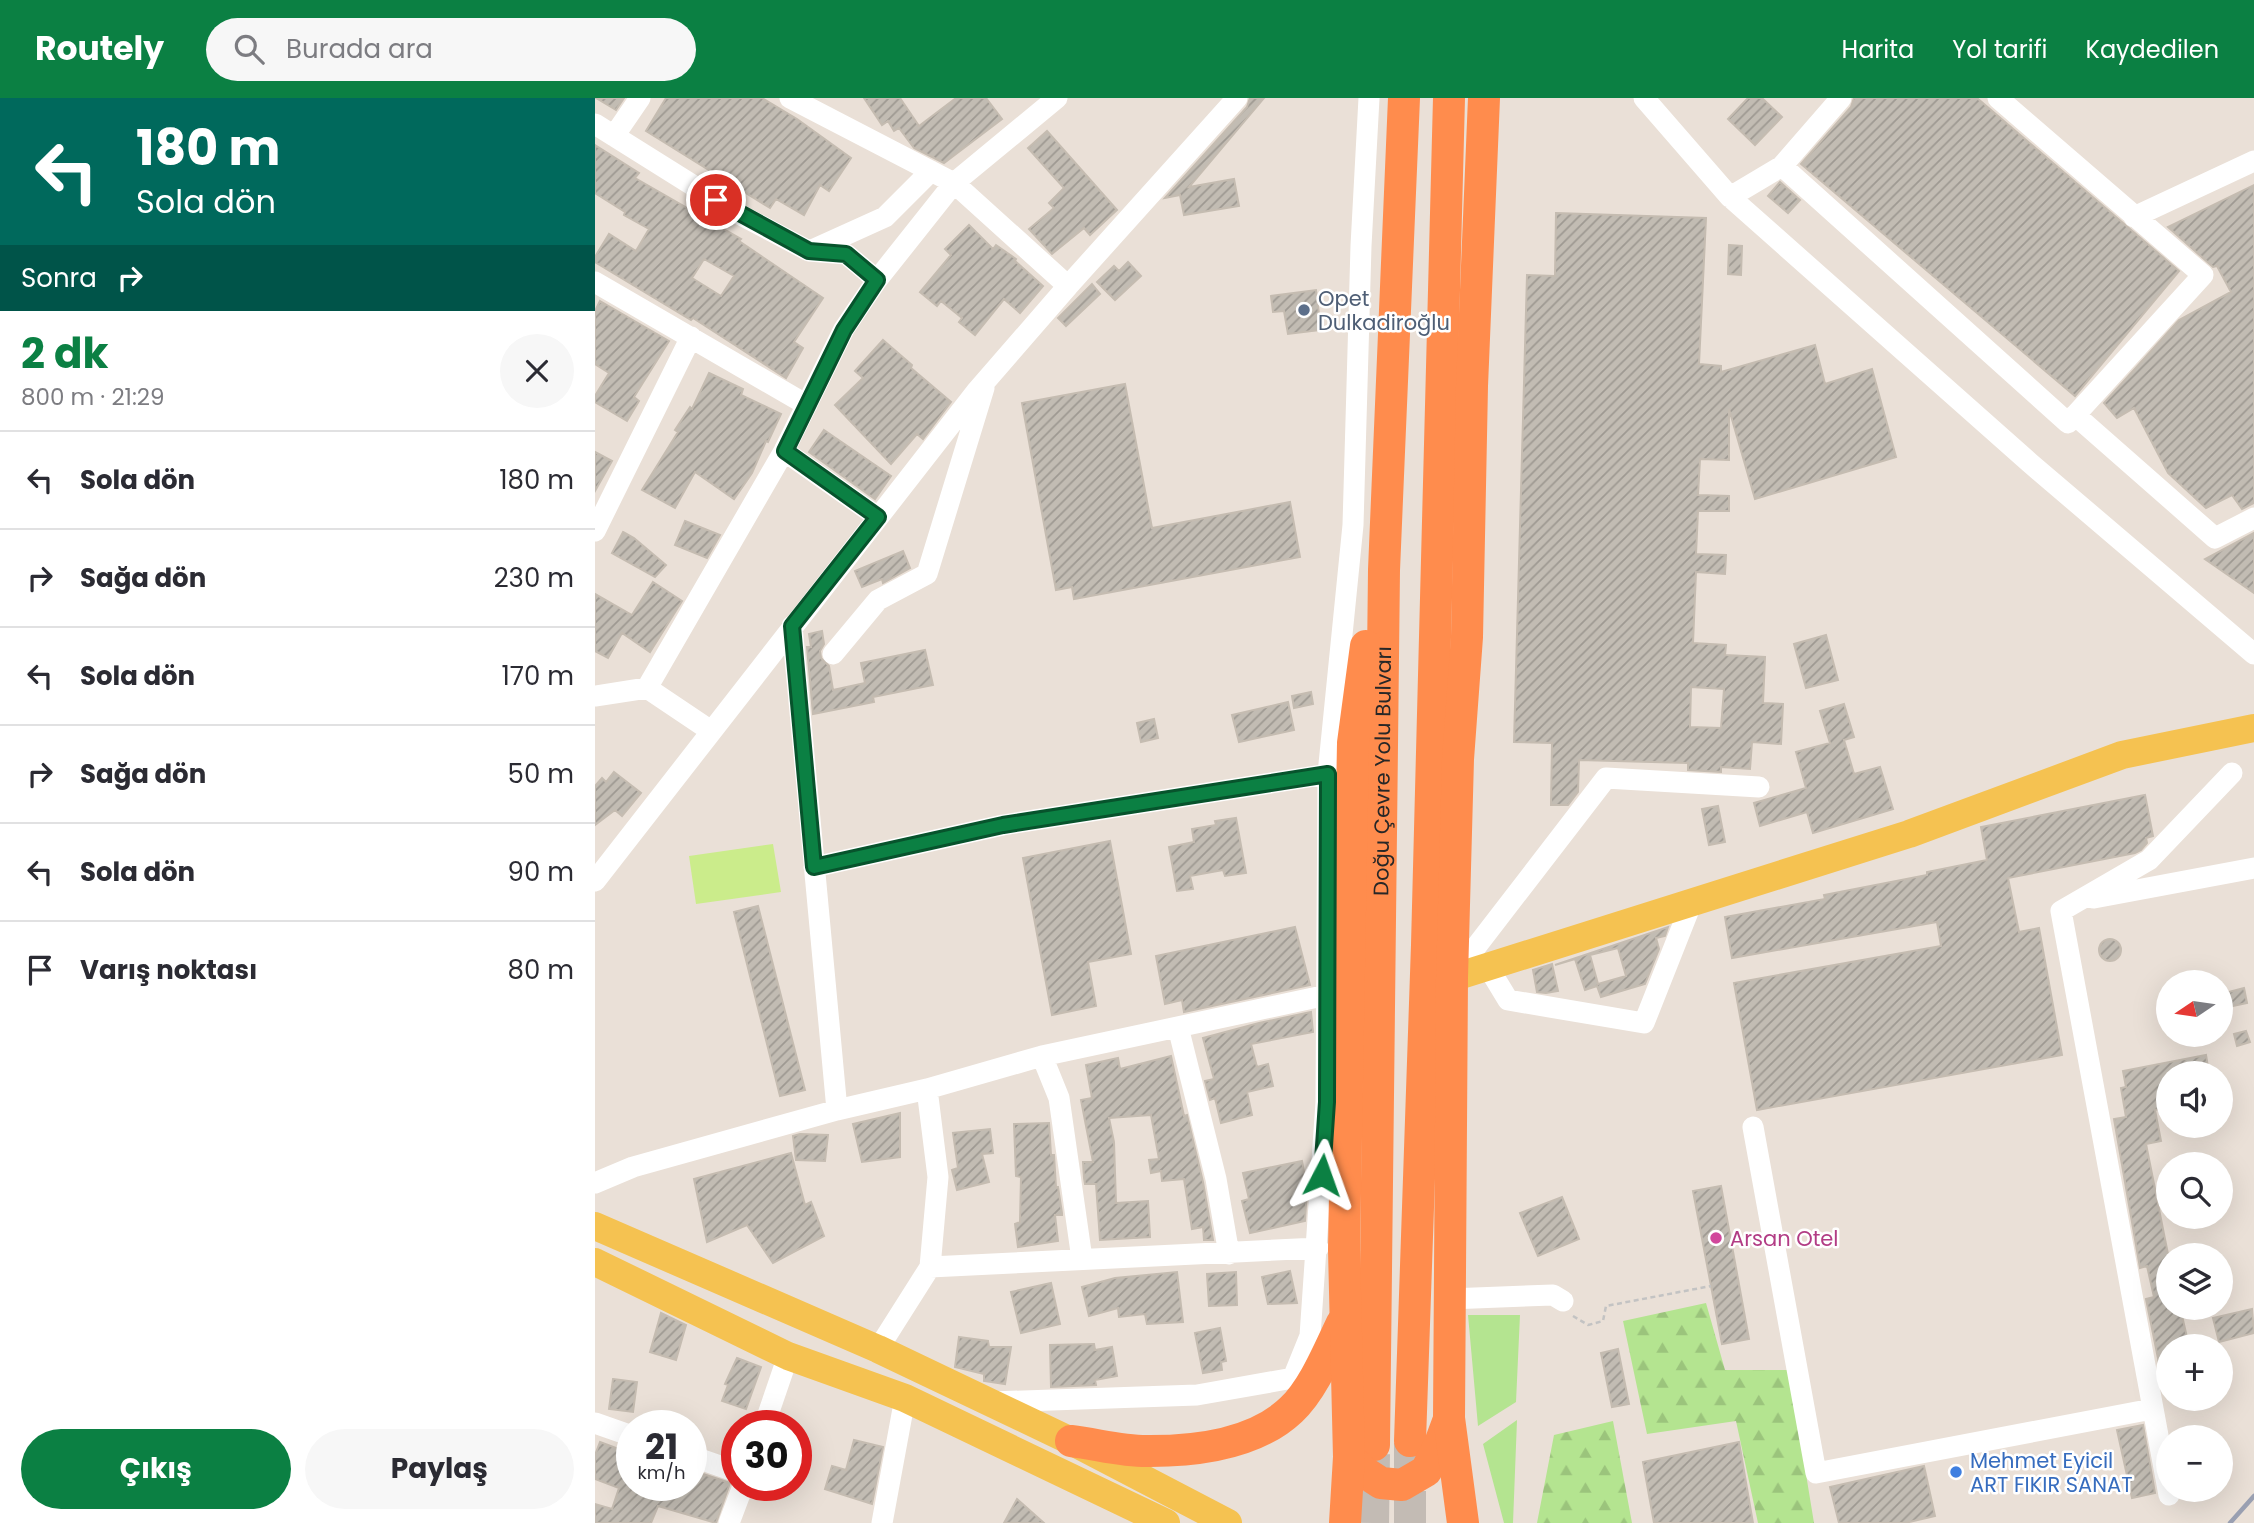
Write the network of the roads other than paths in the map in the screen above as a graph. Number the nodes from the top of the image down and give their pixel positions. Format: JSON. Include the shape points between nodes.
{"nodes":[{"id":1,"x":641,"y":98,"type":"edge"},
{"id":2,"x":790,"y":98,"type":"edge"},
{"id":3,"x":1057,"y":98,"type":"edge"},
{"id":4,"x":1237,"y":98,"type":"edge"},
{"id":5,"x":1369,"y":98,"type":"edge"},
{"id":6,"x":1403,"y":98,"type":"edge"},
{"id":7,"x":1449,"y":98,"type":"edge"},
{"id":8,"x":1484,"y":98,"type":"edge"},
{"id":9,"x":1644,"y":98,"type":"edge"},
{"id":10,"x":1841,"y":98,"type":"edge"},
{"id":11,"x":1997,"y":98,"type":"edge"},
{"id":12,"x":816,"y":104,"type":"edge"},
{"id":13,"x":595,"y":124,"type":"edge"},
{"id":14,"x":614,"y":136,"type":"junction"},
{"id":15,"x":2254,"y":161,"type":"edge"},
{"id":16,"x":1782,"y":166,"type":"junction"},
{"id":17,"x":931,"y":172,"type":"junction"},
{"id":18,"x":954,"y":183,"type":"junction"},
{"id":19,"x":1730,"y":197,"type":"junction"},
{"id":20,"x":2134,"y":218,"type":"junction"},
{"id":21,"x":809,"y":251,"type":"junction"},
{"id":22,"x":877,"y":280,"type":"junction"},
{"id":23,"x":595,"y":282,"type":"edge"},
{"id":24,"x":1068,"y":286,"type":"junction"},
{"id":25,"x":691,"y":337,"type":"junction"},
{"id":26,"x":987,"y":379,"type":"junction"},
{"id":27,"x":807,"y":405,"type":"junction"},
{"id":28,"x":2074,"y":415,"type":"junction"},
{"id":29,"x":785,"y":451,"type":"junction"},
{"id":30,"x":878,"y":517,"type":"junction"},
{"id":31,"x":2254,"y":518,"type":"edge"},
{"id":32,"x":1353,"y":525,"type":"junction"},
{"id":33,"x":595,"y":531,"type":"edge"},
{"id":34,"x":1384,"y":570,"type":"junction"},
{"id":35,"x":792,"y":626,"type":"junction"},
{"id":36,"x":833,"y":654,"type":"dead end"},
{"id":37,"x":2254,"y":654,"type":"edge"},
{"id":38,"x":647,"y":688,"type":"junction"},
{"id":39,"x":595,"y":696,"type":"edge"},
{"id":40,"x":2254,"y":728,"type":"edge"},
{"id":41,"x":711,"y":731,"type":"junction"},
{"id":42,"x":1353,"y":743,"type":"junction"},
{"id":43,"x":2232,"y":772,"type":"dead end"},
{"id":44,"x":1328,"y":774,"type":"junction"},
{"id":45,"x":1759,"y":787,"type":"dead end"},
{"id":46,"x":814,"y":867,"type":"junction"},
{"id":47,"x":2254,"y":868,"type":"edge"},
{"id":48,"x":595,"y":881,"type":"edge"},
{"id":49,"x":2079,"y":901,"type":"junction"},
{"id":50,"x":1692,"y":902,"type":"junction"},
{"id":51,"x":1488,"y":967,"type":"junction"},
{"id":52,"x":1452,"y":978,"type":"junction"},
{"id":53,"x":1327,"y":995,"type":"junction"},
{"id":54,"x":1178,"y":1027,"type":"junction"},
{"id":55,"x":1042,"y":1056,"type":"junction"},
{"id":56,"x":927,"y":1089,"type":"junction"},
{"id":57,"x":837,"y":1110,"type":"junction"},
{"id":58,"x":1753,"y":1127,"type":"dead end"},
{"id":59,"x":595,"y":1183,"type":"edge"},
{"id":60,"x":595,"y":1226,"type":"edge"},
{"id":61,"x":1318,"y":1248,"type":"junction"},
{"id":62,"x":1229,"y":1254,"type":"junction"},
{"id":63,"x":1082,"y":1259,"type":"junction"},
{"id":64,"x":595,"y":1262,"type":"edge"},
{"id":65,"x":930,"y":1267,"type":"junction"},
{"id":66,"x":1449,"y":1299,"type":"junction"},
{"id":67,"x":1566,"y":1307,"type":"road end"},
{"id":68,"x":1344,"y":1318,"type":"junction"},
{"id":69,"x":878,"y":1349,"type":"junction"},
{"id":70,"x":788,"y":1356,"type":"junction"},
{"id":71,"x":905,"y":1398,"type":"junction"},
{"id":72,"x":990,"y":1402,"type":"junction"},
{"id":73,"x":2152,"y":1409,"type":"junction"},
{"id":74,"x":769,"y":1410,"type":"edge"},
{"id":75,"x":1449,"y":1418,"type":"junction"},
{"id":76,"x":595,"y":1423,"type":"edge"},
{"id":77,"x":2156,"y":1429,"type":"edge"},
{"id":78,"x":616,"y":1430,"type":"edge"},
{"id":79,"x":1071,"y":1441,"type":"junction"},
{"id":80,"x":1410,"y":1441,"type":"tunnel mouth"},
{"id":81,"x":1362,"y":1451,"type":"junction"},
{"id":82,"x":738,"y":1501,"type":"edge"},
{"id":83,"x":1126,"y":1515,"type":"edge"},
{"id":84,"x":730,"y":1523,"type":"edge"},
{"id":85,"x":882,"y":1523,"type":"edge"},
{"id":86,"x":1167,"y":1523,"type":"edge"},
{"id":87,"x":1228,"y":1523,"type":"edge"},
{"id":88,"x":1345,"y":1523,"type":"edge"},
{"id":89,"x":1462,"y":1523,"type":"edge"}],
"edges":[{"from":1,"to":14,"type":"street"},
{"from":2,"to":12,"type":"street"},
{"from":3,"to":18,"type":"street"},
{"from":4,"to":24,"type":"street"},
{"from":5,"to":32,"type":"street"},
{"from":6,"to":34,"type":"highway","name":"Doğu Çevre Yolu Bulvarı"},
{"from":7,"to":80,"type":"highway"},
{"from":8,"to":52,"type":"highway","via":[[1468,636],[1458,759]]},
{"from":9,"to":19,"type":"street"},
{"from":10,"to":16,"type":"street"},
{"from":11,"to":20,"type":"street"},
{"from":12,"to":17,"type":"street"},
{"from":13,"to":14,"type":"street"},
{"from":14,"to":21,"type":"street","via":[[737,213]]},
{"from":15,"to":20,"type":"street"},
{"from":16,"to":19,"type":"street"},
{"from":16,"to":28,"type":"street","via":[[2068,423]]},
{"from":17,"to":18,"type":"street"},
{"from":17,"to":21,"type":"street","via":[[885,218]]},
{"from":18,"to":22,"type":"street"},
{"from":18,"to":24,"type":"street"},
{"from":19,"to":37,"type":"street"},
{"from":20,"to":28,"type":"street","via":[[2203,275]]},
{"from":21,"to":22,"type":"street","via":[[846,254]]},
{"from":22,"to":27,"type":"street","via":[[844,330]]},
{"from":23,"to":25,"type":"street"},
{"from":24,"to":26,"type":"street"},
{"from":25,"to":27,"type":"street"},
{"from":25,"to":33,"type":"street"},
{"from":26,"to":30,"type":"street"},
{"from":26,"to":36,"type":"street","via":[[927,574],[878,600]]},
{"from":27,"to":29,"type":"street"},
{"from":28,"to":31,"type":"street","via":[[2215,538]]},
{"from":29,"to":30,"type":"street"},
{"from":29,"to":38,"type":"street"},
{"from":30,"to":35,"type":"street"},
{"from":32,"to":42,"type":"street"},
{"from":32,"to":44,"type":"street"},
{"from":34,"to":42,"type":"highway","via":[[1365,650]]},
{"from":34,"to":81,"type":"highway","name":"Doğu Çevre Yolu Bulvarı"},
{"from":35,"to":41,"type":"street"},
{"from":35,"to":46,"type":"street"},
{"from":38,"to":39,"type":"street"},
{"from":38,"to":41,"type":"street"},
{"from":40,"to":50,"type":"main road","via":[[2122,755],[1909,834]]},
{"from":41,"to":48,"type":"street"},
{"from":42,"to":68,"type":"highway"},
{"from":43,"to":49,"type":"street","via":[[2149,860]]},
{"from":44,"to":46,"type":"street","via":[[1003,825]]},
{"from":44,"to":53,"type":"street"},
{"from":45,"to":52,"type":"street","via":[[1606,778]]},
{"from":46,"to":57,"type":"street"},
{"from":47,"to":49,"type":"street"},
{"from":49,"to":73,"type":"street","via":[[2061,911]]},
{"from":50,"to":51,"type":"main road"},
{"from":50,"to":51,"type":"street","via":[[1644,1023],[1508,1000]]},
{"from":51,"to":52,"type":"main road"},
{"from":52,"to":66,"type":"highway"},
{"from":53,"to":54,"type":"street"},
{"from":53,"to":61,"type":"street","via":[[1327,1102]]},
{"from":54,"to":55,"type":"street"},
{"from":54,"to":62,"type":"street","via":[[1216,1179]]},
{"from":55,"to":56,"type":"street"},
{"from":55,"to":63,"type":"street","via":[[1059,1098]]},
{"from":56,"to":57,"type":"street"},
{"from":56,"to":65,"type":"street","via":[[938,1177]]},
{"from":57,"to":59,"type":"street","via":[[633,1167]]},
{"from":58,"to":73,"type":"street","via":[[1817,1473]]},
{"from":60,"to":69,"type":"main road"},
{"from":61,"to":62,"type":"street"},
{"from":61,"to":72,"type":"street","via":[[1310,1336],[1293,1378],[1197,1395]]},
{"from":62,"to":63,"type":"street"},
{"from":63,"to":65,"type":"street"},
{"from":64,"to":70,"type":"main road"},
{"from":65,"to":69,"type":"street"},
{"from":66,"to":67,"type":"street","via":[[1553,1295]]},
{"from":66,"to":75,"type":"highway"},
{"from":68,"to":79,"type":"highway","via":[[1318,1373],[1291,1410],[1258,1432],[1209,1447],[1148,1451]]},
{"from":68,"to":81,"type":"highway"},
{"from":69,"to":72,"type":"main road"},
{"from":70,"to":71,"type":"main road"},
{"from":70,"to":74,"type":"street"},
{"from":71,"to":83,"type":"main road"},
{"from":71,"to":85,"type":"street"},
{"from":72,"to":79,"type":"main road"},
{"from":73,"to":77,"type":"street"},
{"from":75,"to":81,"type":"highway","via":[[1426,1471],[1402,1485],[1381,1483],[1364,1472]]},
{"from":75,"to":89,"type":"highway"},
{"from":76,"to":78,"type":"street"},
{"from":79,"to":87,"type":"main road"},
{"from":81,"to":88,"type":"highway"},
{"from":82,"to":84,"type":"street"},
{"from":83,"to":86,"type":"main road"}]}
